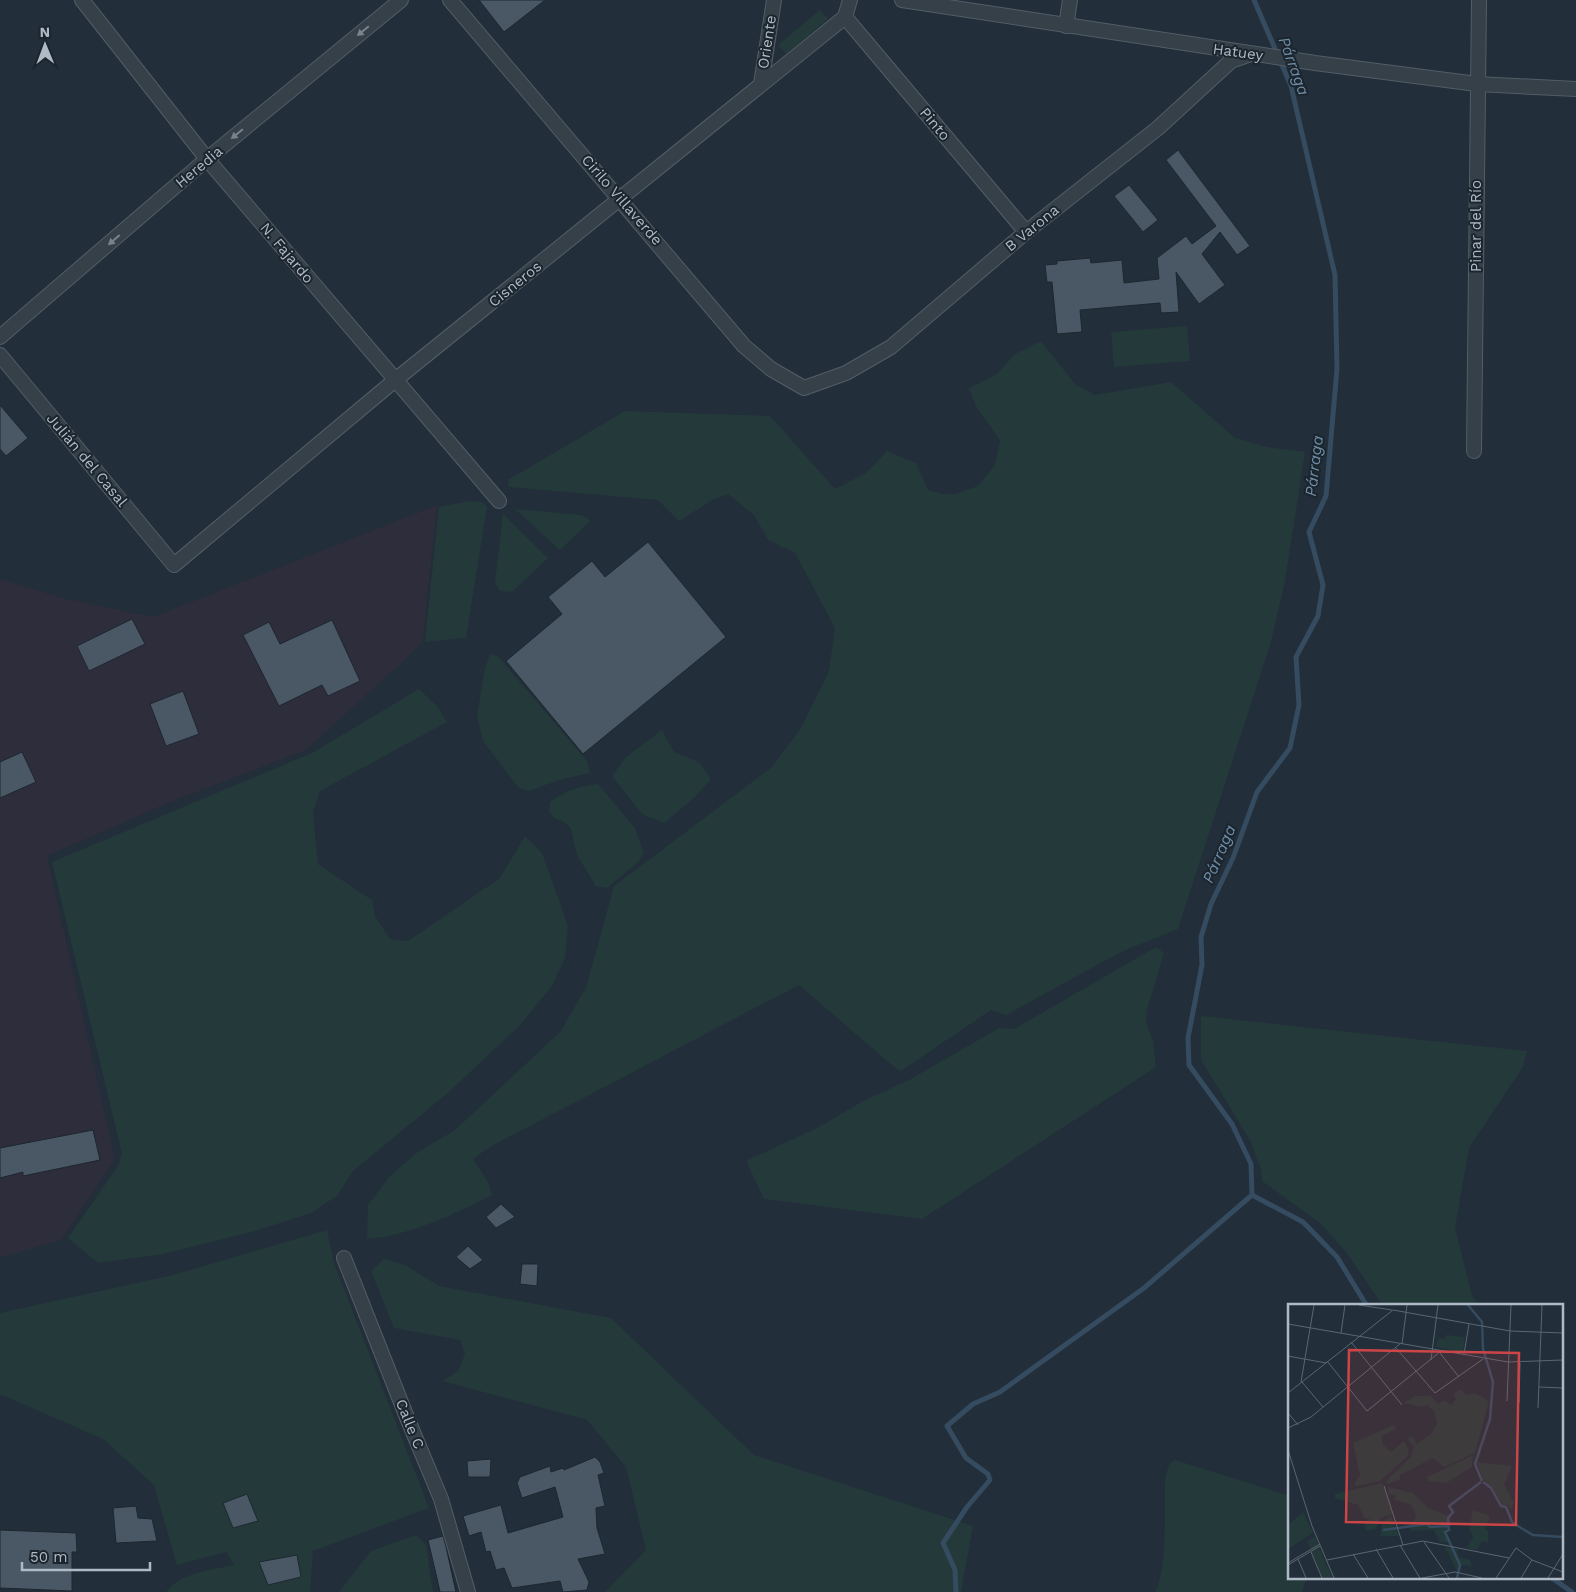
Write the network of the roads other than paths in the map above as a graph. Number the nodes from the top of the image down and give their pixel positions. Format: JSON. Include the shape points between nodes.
{"nodes":[{"id":1,"x":82,"y":0,"type":"edge"},
{"id":2,"x":401,"y":0,"type":"edge"},
{"id":3,"x":450,"y":0,"type":"edge"},
{"id":4,"x":774,"y":0,"type":"edge"},
{"id":5,"x":850,"y":0,"type":"edge"},
{"id":6,"x":902,"y":0,"type":"edge"},
{"id":7,"x":1070,"y":0,"type":"edge"},
{"id":8,"x":1480,"y":0,"type":"edge"},
{"id":9,"x":845,"y":16,"type":"junction"},
{"id":10,"x":1066,"y":26,"type":"junction"},
{"id":11,"x":1251,"y":54,"type":"junction"},
{"id":12,"x":761,"y":84,"type":"junction"},
{"id":13,"x":1477,"y":84,"type":"junction"},
{"id":14,"x":1576,"y":89,"type":"edge"},
{"id":15,"x":207,"y":159,"type":"junction"},
{"id":16,"x":620,"y":199,"type":"junction"},
{"id":17,"x":1026,"y":232,"type":"junction"},
{"id":18,"x":0,"y":338,"type":"edge"},
{"id":19,"x":0,"y":354,"type":"edge"},
{"id":20,"x":394,"y":381,"type":"junction"},
{"id":21,"x":804,"y":388,"type":"joint"},
{"id":22,"x":1474,"y":451,"type":"dead end"},
{"id":23,"x":498,"y":501,"type":"dead end"},
{"id":24,"x":174,"y":565,"type":"joint"},
{"id":25,"x":344,"y":1258,"type":"dead end"},
{"id":26,"x":468,"y":1592,"type":"edge"}],
"edges":[{"from":1,"to":15,"type":"street","name":"N. Fajardo"},
{"from":2,"to":15,"type":"street","name":"Heredia","one_way":true},
{"from":3,"to":16,"type":"street","name":"Cirilo Villaverde"},
{"from":4,"to":12,"type":"street","name":"Oriente"},
{"from":5,"to":9,"type":"street"},
{"from":6,"to":10,"type":"street","name":"Hatuey"},
{"from":7,"to":10,"type":"street"},
{"from":8,"to":13,"type":"street","name":"Pinar del Río"},
{"from":9,"to":12,"type":"street","name":"Cisneros"},
{"from":9,"to":17,"type":"street","name":"Pinto"},
{"from":10,"to":11,"type":"street","name":"Hatuey"},
{"from":11,"to":13,"type":"street","name":"Hatuey"},
{"from":11,"to":17,"type":"street","name":"B Varona","via":[[1231,61],[1158,128]]},
{"from":12,"to":16,"type":"street","name":"Cisneros"},
{"from":13,"to":14,"type":"street","name":"Hatuey"},
{"from":13,"to":22,"type":"street","name":"Pinar del Río"},
{"from":15,"to":18,"type":"street","name":"Heredia","one_way":true},
{"from":15,"to":20,"type":"street","name":"N. Fajardo"},
{"from":16,"to":20,"type":"street","name":"Cisneros"},
{"from":16,"to":21,"type":"street","name":"Cirilo Villaverde","via":[[744,346],[771,369]]},
{"from":17,"to":21,"type":"street","name":"B Varona","via":[[890,348],[846,373]]},
{"from":19,"to":24,"type":"street","name":"Julián del Casal"},
{"from":20,"to":23,"type":"street","name":"N. Fajardo"},
{"from":20,"to":24,"type":"street","name":"Cisneros"},
{"from":25,"to":26,"type":"street","name":"Calle C","via":[[441,1499]]}]}
